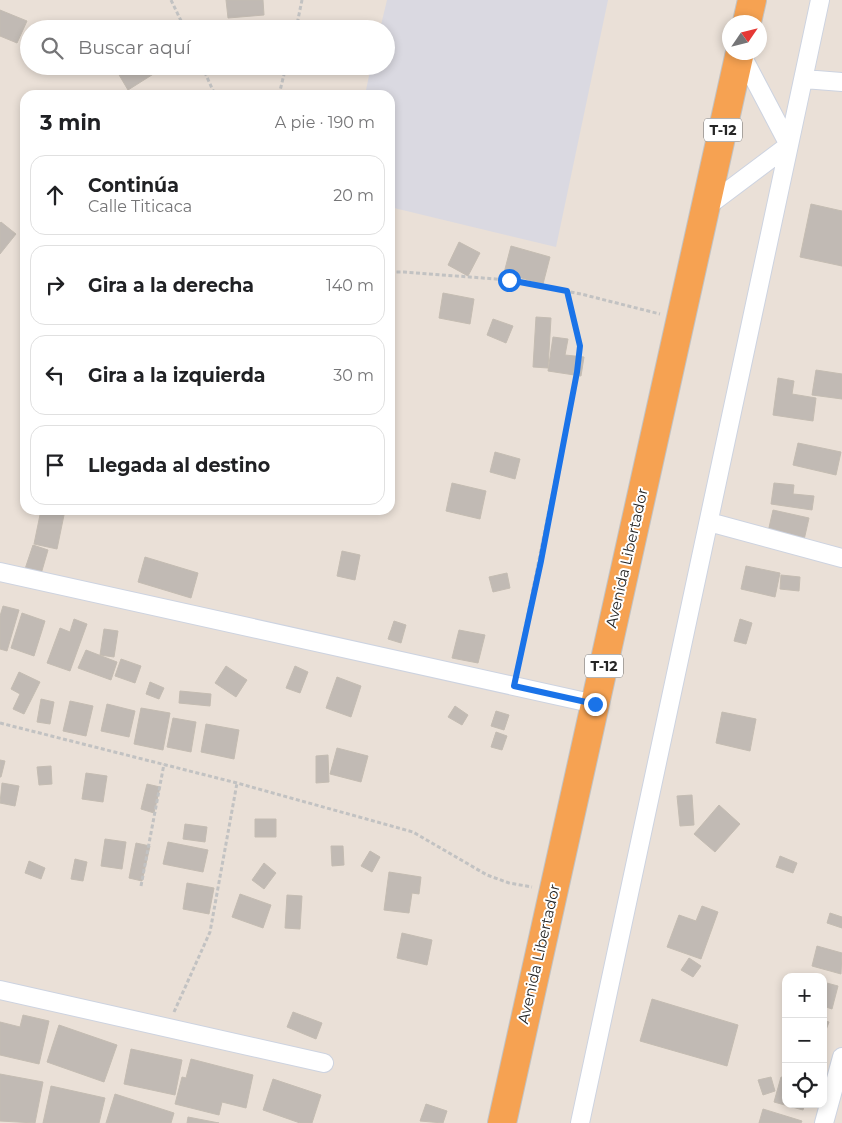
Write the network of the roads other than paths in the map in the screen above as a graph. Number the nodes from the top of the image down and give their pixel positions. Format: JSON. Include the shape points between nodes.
{"nodes":[{"id":1,"x":752,"y":0,"type":"edge"},
{"id":2,"x":820,"y":0,"type":"edge"},
{"id":3,"x":749,"y":15,"type":"edge"},
{"id":4,"x":738,"y":60,"type":"edge"},
{"id":5,"x":744,"y":60,"type":"edge"},
{"id":6,"x":804,"y":79,"type":"junction"},
{"id":7,"x":842,"y":82,"type":"edge"},
{"id":8,"x":789,"y":145,"type":"junction"},
{"id":9,"x":705,"y":208,"type":"junction"},
{"id":10,"x":709,"y":522,"type":"junction"},
{"id":11,"x":842,"y":558,"type":"edge"},
{"id":12,"x":0,"y":572,"type":"edge"},
{"id":13,"x":595,"y":704,"type":"junction"},
{"id":14,"x":0,"y":990,"type":"edge"},
{"id":15,"x":842,"y":1057,"type":"edge"},
{"id":16,"x":324,"y":1063,"type":"dead end"},
{"id":17,"x":502,"y":1123,"type":"edge"},
{"id":18,"x":580,"y":1123,"type":"edge"},
{"id":19,"x":824,"y":1123,"type":"edge"}],
"edges":[{"from":1,"to":3,"type":"highway"},
{"from":2,"to":6,"type":"street"},
{"from":4,"to":9,"type":"highway","name":"Avenida Libertador","number":"T-12"},
{"from":5,"to":8,"type":"street"},
{"from":6,"to":7,"type":"street"},
{"from":6,"to":8,"type":"street"},
{"from":8,"to":9,"type":"street"},
{"from":8,"to":10,"type":"street"},
{"from":9,"to":13,"type":"highway","name":"Avenida Libertador","number":"T-12"},
{"from":10,"to":11,"type":"street"},
{"from":10,"to":18,"type":"street"},
{"from":12,"to":13,"type":"street"},
{"from":13,"to":17,"type":"highway","name":"Avenida Libertador","number":"T-12"},
{"from":14,"to":16,"type":"street"},
{"from":15,"to":19,"type":"street"}]}
